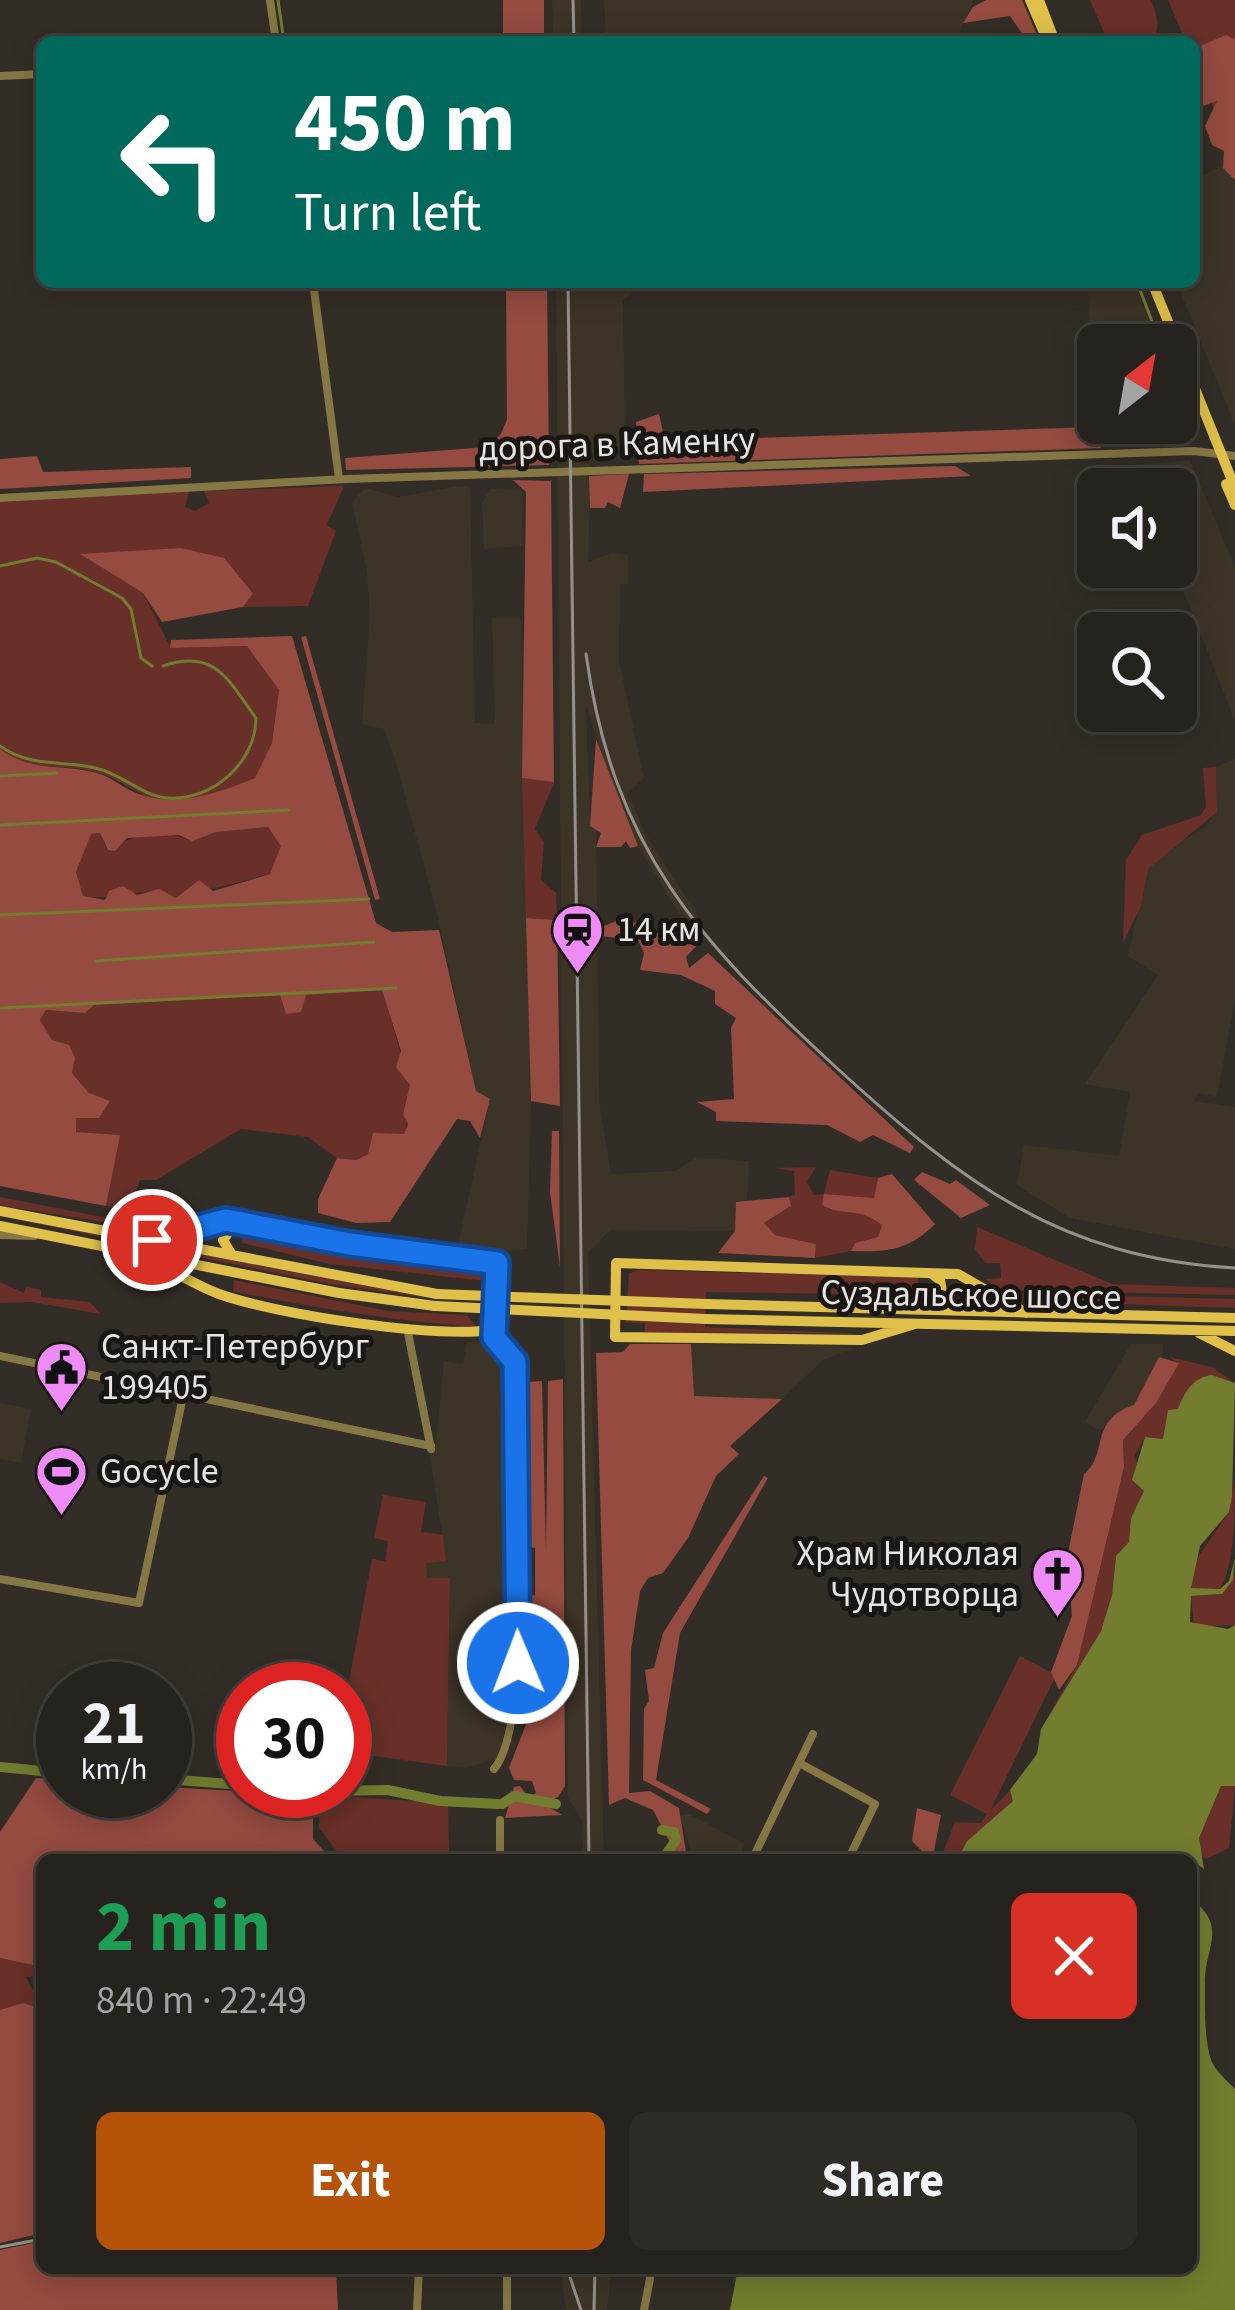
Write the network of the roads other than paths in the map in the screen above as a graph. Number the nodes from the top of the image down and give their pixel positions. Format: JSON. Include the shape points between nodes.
{"nodes":[{"id":1,"x":269,"y":0,"type":"edge"},
{"id":2,"x":1035,"y":0,"type":"edge"},
{"id":3,"x":275,"y":36,"type":"edge"},
{"id":4,"x":1049,"y":36,"type":"edge"},
{"id":5,"x":36,"y":74,"type":"edge"},
{"id":6,"x":0,"y":76,"type":"edge"},
{"id":7,"x":314,"y":288,"type":"edge"},
{"id":8,"x":1151,"y":288,"type":"edge"},
{"id":9,"x":1152,"y":288,"type":"edge"},
{"id":10,"x":1164,"y":324,"type":"edge"},
{"id":11,"x":1197,"y":398,"type":"edge"},
{"id":12,"x":1226,"y":453,"type":"edge"},
{"id":13,"x":339,"y":479,"type":"junction"},
{"id":14,"x":1235,"y":488,"type":"edge"},
{"id":15,"x":0,"y":498,"type":"edge"},
{"id":16,"x":1235,"y":506,"type":"edge"},
{"id":17,"x":0,"y":1210,"type":"edge"},
{"id":18,"x":243,"y":1222,"type":"junction"},
{"id":19,"x":1,"y":1236,"type":"edge"},
{"id":20,"x":152,"y":1240,"type":"junction"},
{"id":21,"x":144,"y":1256,"type":"junction"},
{"id":22,"x":235,"y":1257,"type":"junction"},
{"id":23,"x":924,"y":1270,"type":"junction"},
{"id":24,"x":436,"y":1300,"type":"junction"},
{"id":25,"x":1026,"y":1313,"type":"junction"},
{"id":26,"x":916,"y":1317,"type":"junction"},
{"id":27,"x":1235,"y":1321,"type":"edge"},
{"id":28,"x":407,"y":1326,"type":"junction"},
{"id":29,"x":494,"y":1330,"type":"junction"},
{"id":30,"x":1190,"y":1330,"type":"junction"},
{"id":31,"x":1235,"y":1351,"type":"edge"},
{"id":32,"x":0,"y":1356,"type":"edge"},
{"id":33,"x":184,"y":1392,"type":"junction"},
{"id":34,"x":0,"y":1579,"type":"edge"},
{"id":35,"x":813,"y":1735,"type":"dead end"},
{"id":36,"x":801,"y":1764,"type":"junction"},
{"id":37,"x":494,"y":1769,"type":"dead end"},
{"id":38,"x":500,"y":1820,"type":"dead end"},
{"id":39,"x":500,"y":1854,"type":"edge"},
{"id":40,"x":755,"y":1854,"type":"edge"},
{"id":41,"x":851,"y":1854,"type":"edge"},
{"id":42,"x":419,"y":2274,"type":"edge"},
{"id":43,"x":507,"y":2274,"type":"edge"},
{"id":44,"x":651,"y":2274,"type":"edge"},
{"id":45,"x":417,"y":2310,"type":"edge"},
{"id":46,"x":507,"y":2310,"type":"edge"},
{"id":47,"x":644,"y":2310,"type":"edge"}],
"edges":[{"from":1,"to":3,"type":"street"},
{"from":2,"to":4,"type":"main road"},
{"from":5,"to":6,"type":"street"},
{"from":7,"to":13,"type":"street"},
{"from":8,"to":10,"type":"main road"},
{"from":9,"to":12,"type":"main road"},
{"from":11,"to":12,"type":"main road"},
{"from":12,"to":13,"type":"street","name":"дорога в Каменку"},
{"from":12,"to":14,"type":"main road"},
{"from":12,"to":16,"type":"main road"},
{"from":13,"to":15,"type":"street","name":"дорога в Каменку"},
{"from":17,"to":20,"type":"main road"},
{"from":18,"to":20,"type":"main road","via":[[214,1220]]},
{"from":18,"to":22,"type":"main road","via":[[224,1232]]},
{"from":18,"to":29,"type":"main road","via":[[497,1263]]},
{"from":19,"to":21,"type":"main road","via":[[42,1234]]},
{"from":20,"to":22,"type":"main road"},
{"from":21,"to":24,"type":"main road"},
{"from":21,"to":28,"type":"main road","via":[[226,1296]]},
{"from":22,"to":24,"type":"main road"},
{"from":23,"to":25,"type":"main road","via":[[970,1278]]},
{"from":23,"to":26,"type":"main road","via":[[940,1280],[942,1292]]},
{"from":23,"to":26,"type":"main road","via":[[616,1262],[615,1337],[862,1340]]},
{"from":24,"to":26,"type":"main road","name":"Суздальское шоссе","bridge":true},
{"from":24,"to":26,"type":"main road","name":"Суздальское шоссе","bridge":true,"via":[[706,1319]]},
{"from":25,"to":26,"type":"main road","name":"Суздальское шоссе"},
{"from":25,"to":27,"type":"main road","name":"Суздальское шоссе"},
{"from":26,"to":30,"type":"main road","name":"Суздальское шоссе"},
{"from":27,"to":30,"type":"main road","name":"Суздальское шоссе"},
{"from":28,"to":29,"type":"main road"},
{"from":28,"to":33,"type":"street","via":[[431,1448]]},
{"from":29,"to":37,"type":"street","via":[[515,1362],[518,1663],[511,1735]]},
{"from":30,"to":31,"type":"main road"},
{"from":32,"to":33,"type":"street"},
{"from":33,"to":34,"type":"street","via":[[139,1603]]},
{"from":35,"to":36,"type":"street"},
{"from":36,"to":40,"type":"street"},
{"from":36,"to":41,"type":"street","via":[[875,1804]]},
{"from":38,"to":39,"type":"street"},
{"from":42,"to":45,"type":"street"},
{"from":43,"to":46,"type":"street"},
{"from":44,"to":47,"type":"street"}]}
